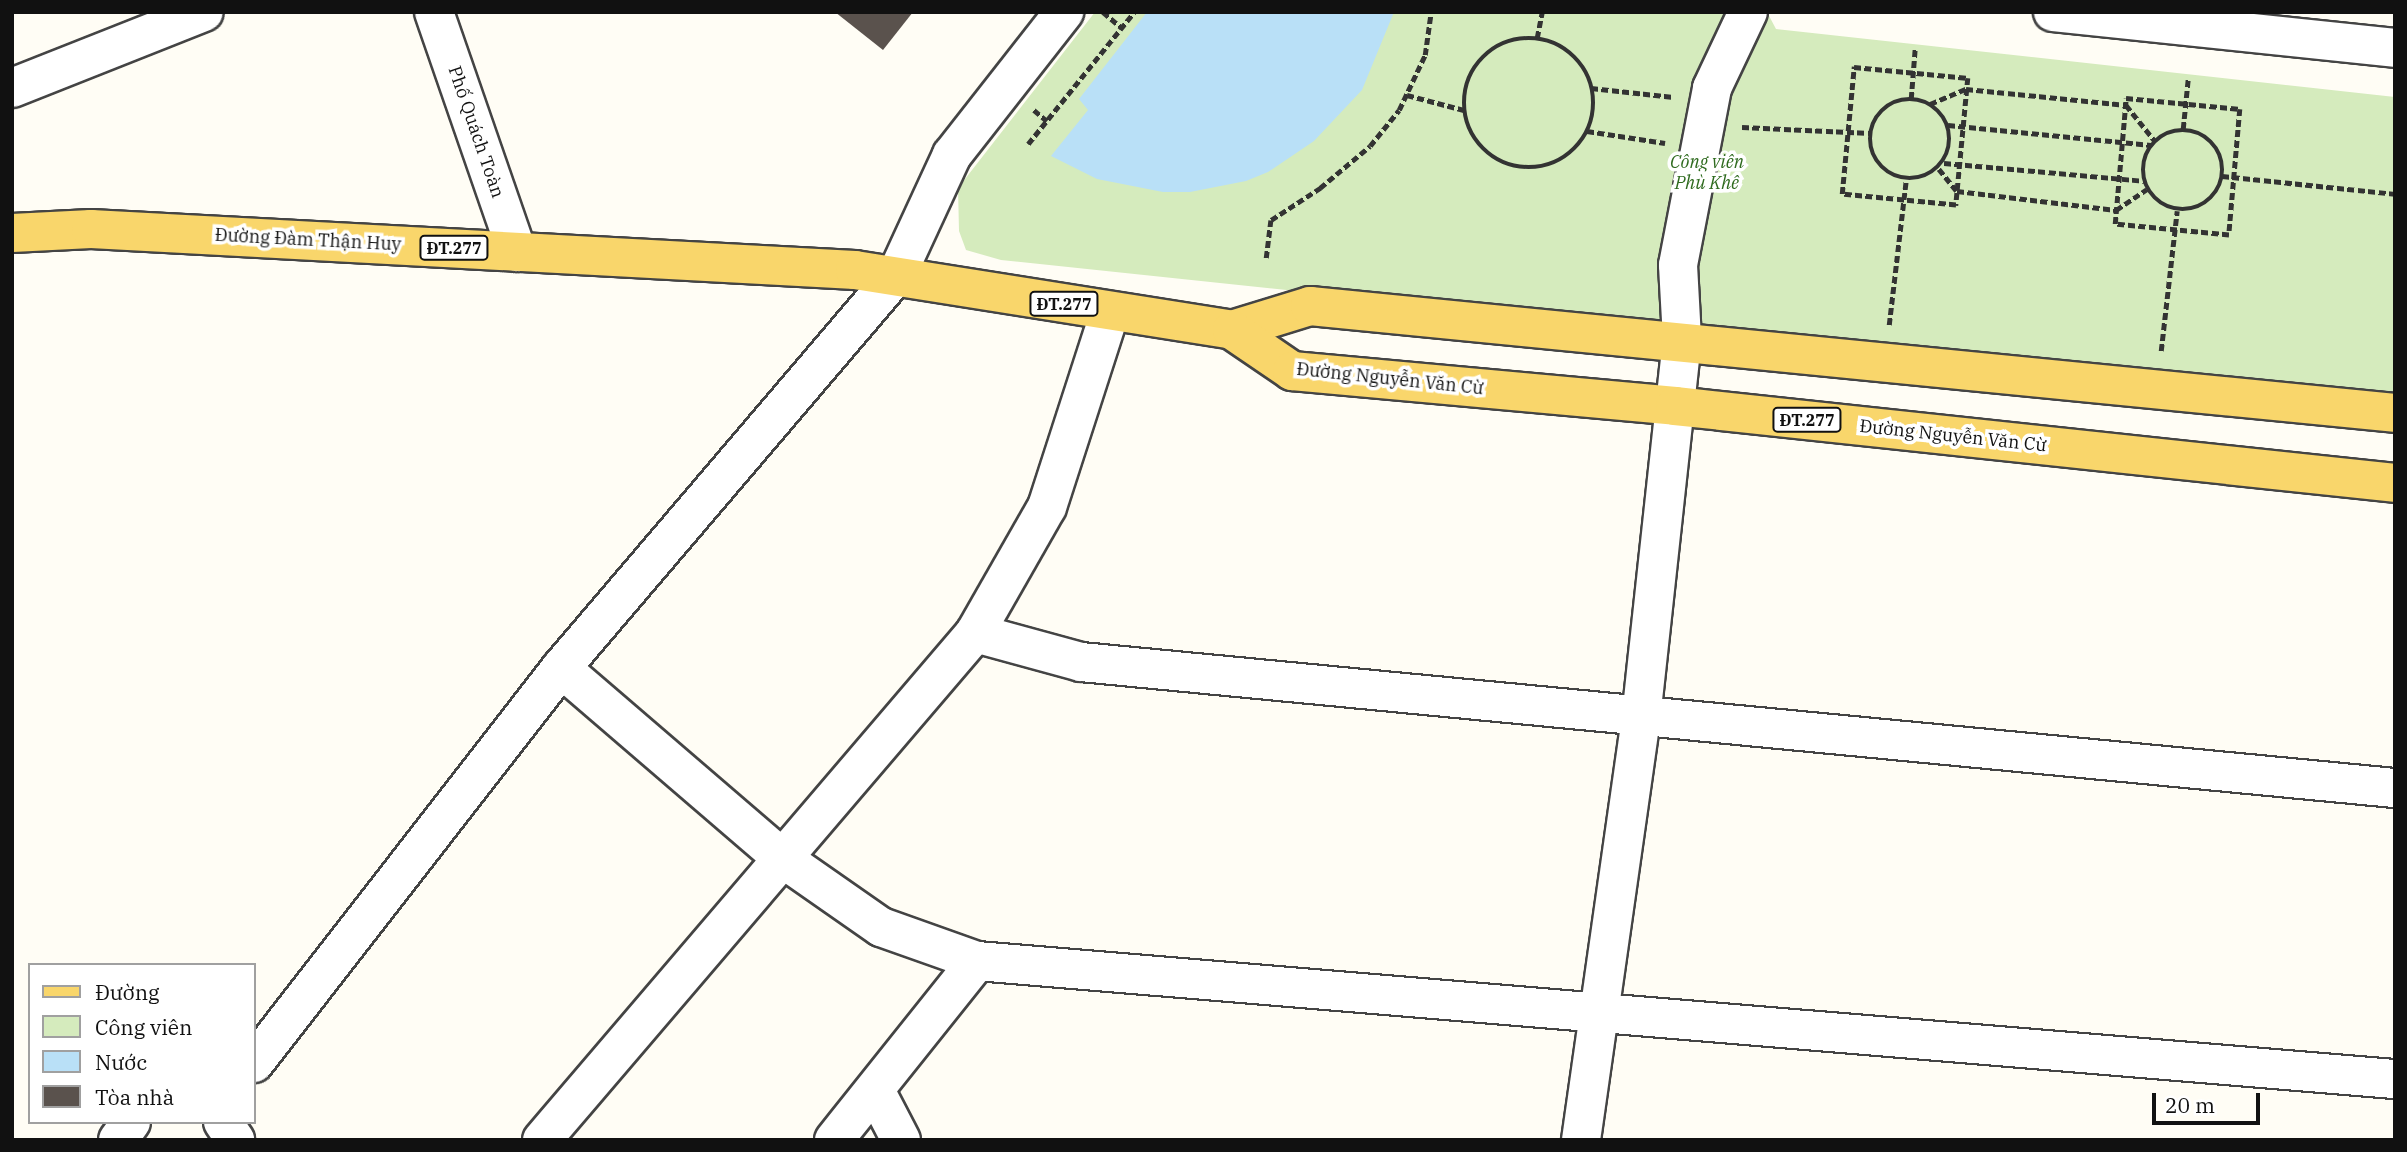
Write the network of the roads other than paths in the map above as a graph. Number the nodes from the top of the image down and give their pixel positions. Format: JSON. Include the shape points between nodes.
{"nodes":[{"id":1,"x":204,"y":12,"type":"edge"},
{"id":2,"x":434,"y":12,"type":"edge"},
{"id":3,"x":1065,"y":12,"type":"edge"},
{"id":4,"x":1748,"y":12,"type":"edge"},
{"id":5,"x":2053,"y":12,"type":"edge"},
{"id":6,"x":2395,"y":48,"type":"edge"},
{"id":7,"x":12,"y":88,"type":"edge"},
{"id":8,"x":12,"y":233,"type":"edge"},
{"id":9,"x":517,"y":252,"type":"junction"},
{"id":10,"x":897,"y":274,"type":"junction"},
{"id":11,"x":1110,"y":312,"type":"junction"},
{"id":12,"x":1232,"y":330,"type":"junction"},
{"id":13,"x":1682,"y":340,"type":"junction"},
{"id":14,"x":1675,"y":406,"type":"junction"},
{"id":15,"x":2395,"y":413,"type":"edge"},
{"id":16,"x":2395,"y":483,"type":"edge"},
{"id":17,"x":975,"y":633,"type":"junction"},
{"id":18,"x":561,"y":668,"type":"junction"},
{"id":19,"x":1641,"y":718,"type":"junction"},
{"id":20,"x":2395,"y":788,"type":"edge"},
{"id":21,"x":782,"y":858,"type":"junction"},
{"id":22,"x":977,"y":961,"type":"junction"},
{"id":23,"x":1601,"y":1011,"type":"junction"},
{"id":24,"x":256,"y":1060,"type":"edge"},
{"id":25,"x":2395,"y":1079,"type":"edge"},
{"id":26,"x":876,"y":1092,"type":"junction"},
{"id":27,"x":130,"y":1124,"type":"edge"},
{"id":28,"x":224,"y":1124,"type":"edge"},
{"id":29,"x":118,"y":1140,"type":"edge"},
{"id":30,"x":235,"y":1140,"type":"edge"},
{"id":31,"x":542,"y":1140,"type":"edge"},
{"id":32,"x":834,"y":1140,"type":"edge"},
{"id":33,"x":901,"y":1140,"type":"edge"},
{"id":34,"x":1581,"y":1140,"type":"edge"}],
"edges":[{"from":1,"to":7,"type":"street"},
{"from":2,"to":9,"type":"street","name":"Phố Quách Toàn"},
{"from":3,"to":10,"type":"street","via":[[952,155]]},
{"from":4,"to":13,"type":"street","via":[[1705,125],[1678,265]]},
{"from":5,"to":6,"type":"street"},
{"from":8,"to":9,"type":"main road","name":"Đường Đàm Thận Huy","number":"ĐT.277","via":[[91,229]]},
{"from":9,"to":10,"type":"main road","name":"Đường Đàm Thận Huy","number":"ĐT.277"},
{"from":10,"to":11,"type":"main road","name":"Đường Nguyễn Văn Cừ","number":"ĐT.277"},
{"from":10,"to":18,"type":"street"},
{"from":11,"to":12,"type":"main road","name":"Đường Nguyễn Văn Cừ","number":"ĐT.277"},
{"from":11,"to":17,"type":"street","via":[[1048,507]]},
{"from":12,"to":13,"type":"main road","name":"Đường Nguyễn Văn Cừ","number":"ĐT.277","via":[[1310,306]]},
{"from":12,"to":14,"type":"main road","name":"Đường Nguyễn Văn Cừ","number":"ĐT.277","via":[[1292,371]]},
{"from":13,"to":14,"type":"street"},
{"from":13,"to":15,"type":"main road","name":"Đường Nguyễn Văn Cừ","number":"ĐT.277"},
{"from":14,"to":16,"type":"main road","name":"Đường Nguyễn Văn Cừ","number":"ĐT.277"},
{"from":14,"to":19,"type":"street"},
{"from":17,"to":19,"type":"street","via":[[1081,662]]},
{"from":17,"to":21,"type":"street"},
{"from":18,"to":21,"type":"street"},
{"from":18,"to":24,"type":"street"},
{"from":19,"to":20,"type":"street"},
{"from":19,"to":23,"type":"street"},
{"from":21,"to":22,"type":"street","via":[[881,927]]},
{"from":21,"to":31,"type":"street"},
{"from":22,"to":23,"type":"street"},
{"from":22,"to":26,"type":"street"},
{"from":23,"to":25,"type":"street"},
{"from":23,"to":34,"type":"street"},
{"from":26,"to":32,"type":"street"},
{"from":26,"to":33,"type":"street"},
{"from":27,"to":29,"type":"street"},
{"from":28,"to":30,"type":"street"}]}
